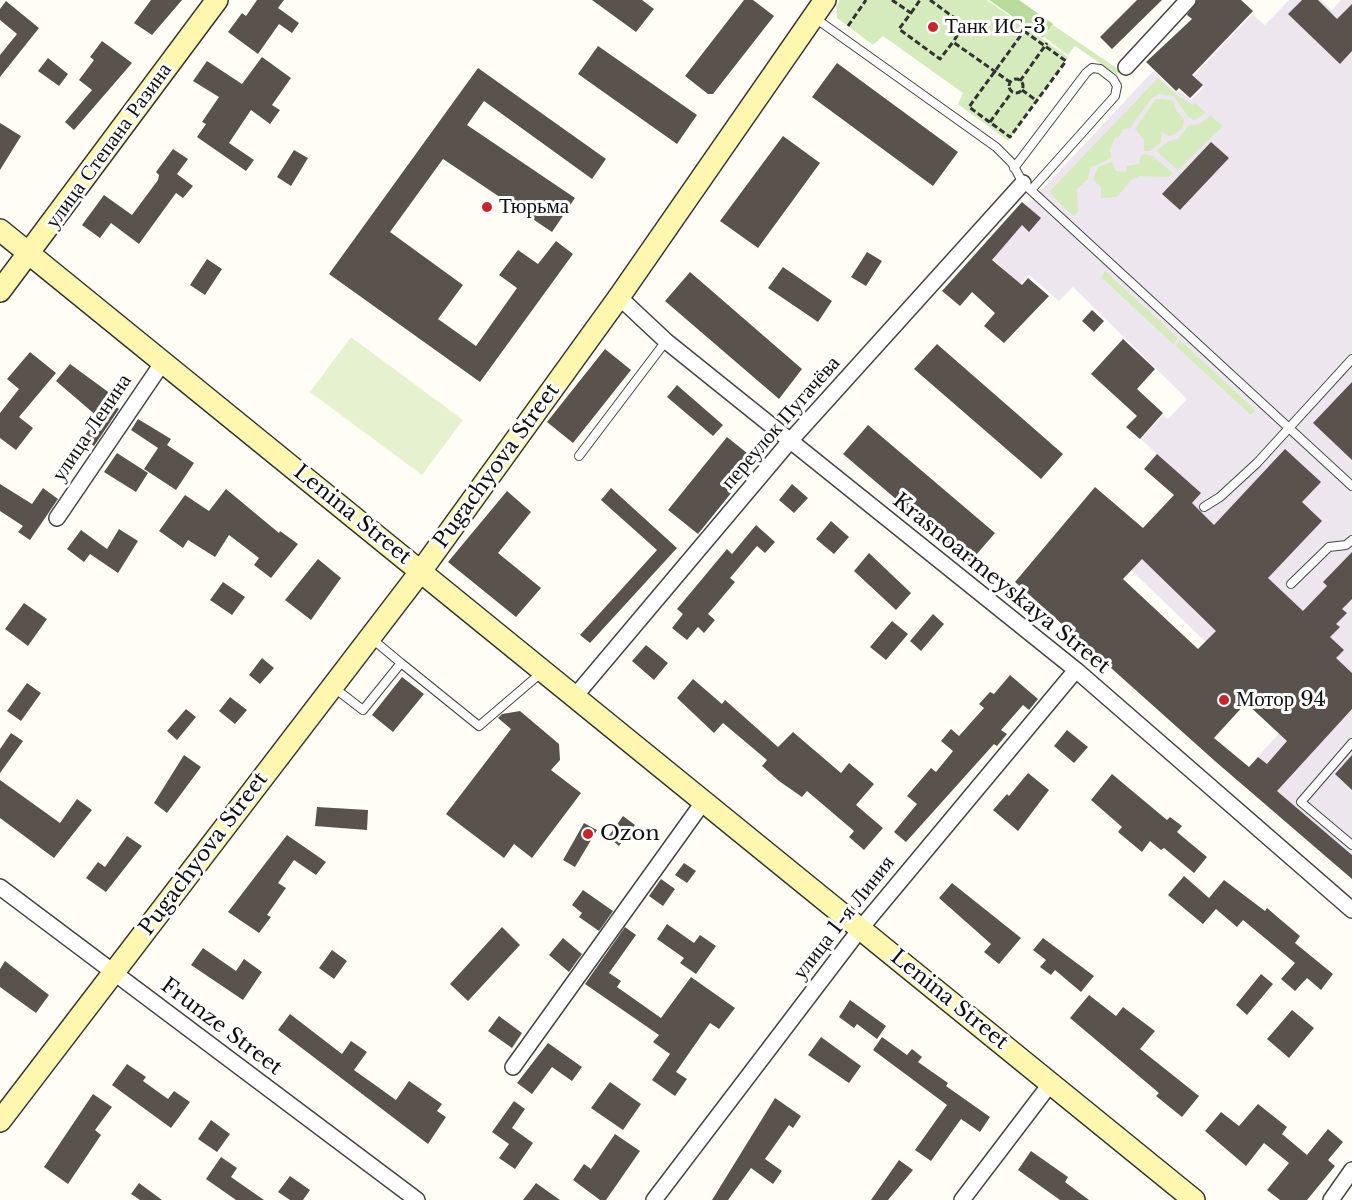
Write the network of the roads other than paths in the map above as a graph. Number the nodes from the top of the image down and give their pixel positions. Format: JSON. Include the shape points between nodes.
{"nodes":[{"id":1,"x":217,"y":0,"type":"edge"},
{"id":2,"x":1188,"y":0,"type":"edge"},
{"id":3,"x":819,"y":8,"type":"edge"},
{"id":4,"x":1126,"y":67,"type":"dead end"},
{"id":5,"x":1014,"y":168,"type":"junction"},
{"id":6,"x":1027,"y":187,"type":"junction"},
{"id":7,"x":0,"y":230,"type":"edge"},
{"id":8,"x":30,"y":254,"type":"junction"},
{"id":9,"x":0,"y":291,"type":"edge"},
{"id":10,"x":619,"y":297,"type":"junction"},
{"id":11,"x":666,"y":341,"type":"junction"},
{"id":12,"x":1352,"y":359,"type":"edge"},
{"id":13,"x":163,"y":362,"type":"junction"},
{"id":14,"x":1288,"y":427,"type":"junction"},
{"id":15,"x":790,"y":441,"type":"junction"},
{"id":16,"x":579,"y":456,"type":"dead end"},
{"id":17,"x":1352,"y":486,"type":"edge"},
{"id":18,"x":1204,"y":507,"type":"dead end"},
{"id":19,"x":57,"y":518,"type":"dead end"},
{"id":20,"x":1352,"y":540,"type":"edge"},
{"id":21,"x":421,"y":571,"type":"junction"},
{"id":22,"x":1291,"y":584,"type":"dead end"},
{"id":23,"x":370,"y":637,"type":"junction"},
{"id":24,"x":401,"y":663,"type":"junction"},
{"id":25,"x":545,"y":670,"type":"junction"},
{"id":26,"x":1076,"y":670,"type":"junction"},
{"id":27,"x":332,"y":686,"type":"junction"},
{"id":28,"x":576,"y":695,"type":"junction"},
{"id":29,"x":1352,"y":743,"type":"edge"},
{"id":30,"x":704,"y":801,"type":"junction"},
{"id":31,"x":1352,"y":845,"type":"edge"},
{"id":32,"x":0,"y":887,"type":"edge"},
{"id":33,"x":1352,"y":910,"type":"edge"},
{"id":34,"x":861,"y":928,"type":"junction"},
{"id":35,"x":113,"y":973,"type":"junction"},
{"id":36,"x":513,"y":1067,"type":"dead end"},
{"id":37,"x":1051,"y":1083,"type":"junction"},
{"id":38,"x":0,"y":1121,"type":"edge"},
{"id":39,"x":1352,"y":1170,"type":"edge"},
{"id":40,"x":417,"y":1200,"type":"edge"},
{"id":41,"x":654,"y":1200,"type":"edge"},
{"id":42,"x":962,"y":1200,"type":"edge"},
{"id":43,"x":1194,"y":1200,"type":"edge"},
{"id":44,"x":1330,"y":1200,"type":"edge"}],
"edges":[{"from":1,"to":8,"type":"main road","name":"улица Степана Разина"},
{"from":2,"to":4,"type":"street"},
{"from":3,"to":5,"type":"lane","via":[[996,147]]},
{"from":3,"to":10,"type":"main road","name":"Pugachyova Street"},
{"from":5,"to":6,"type":"lane"},
{"from":5,"to":6,"type":"lane","via":[[1086,73],[1092,68],[1100,69],[1113,79],[1117,86],[1115,96]]},
{"from":6,"to":14,"type":"lane"},
{"from":6,"to":15,"type":"street","name":"переулок Пугачёва"},
{"from":7,"to":8,"type":"main road","name":"Lenina Street"},
{"from":8,"to":9,"type":"main road","name":"улица Степана Разина"},
{"from":8,"to":13,"type":"main road","name":"Lenina Street"},
{"from":10,"to":11,"type":"street","name":"Krasnoarmeyskaya Street"},
{"from":10,"to":21,"type":"main road","name":"Pugachyova Street"},
{"from":11,"to":15,"type":"street","name":"Krasnoarmeyskaya Street"},
{"from":11,"to":16,"type":"lane"},
{"from":12,"to":14,"type":"lane"},
{"from":13,"to":19,"type":"street","name":"улица Ленина"},
{"from":13,"to":21,"type":"main road","name":"Lenina Street"},
{"from":14,"to":17,"type":"lane"},
{"from":14,"to":18,"type":"lane","via":[[1257,463]]},
{"from":15,"to":26,"type":"street","name":"Krasnoarmeyskaya Street"},
{"from":15,"to":28,"type":"street","name":"переулок Пугачёва"},
{"from":20,"to":22,"type":"lane","via":[[1346,545],[1329,547]]},
{"from":21,"to":23,"type":"main road","name":"Pugachyova Street"},
{"from":21,"to":25,"type":"main road","name":"Lenina Street"},
{"from":23,"to":24,"type":"lane"},
{"from":23,"to":27,"type":"main road","name":"Pugachyova Street"},
{"from":24,"to":25,"type":"lane","via":[[479,726]]},
{"from":24,"to":27,"type":"lane","via":[[363,710]]},
{"from":25,"to":28,"type":"main road","name":"Lenina Street"},
{"from":26,"to":33,"type":"street","name":"Krasnoarmeyskaya Street"},
{"from":26,"to":34,"type":"street","name":"улица 1-я Линия"},
{"from":27,"to":35,"type":"main road","name":"Pugachyova Street"},
{"from":28,"to":30,"type":"main road","name":"Lenina Street"},
{"from":29,"to":31,"type":"lane","via":[[1301,801]]},
{"from":30,"to":34,"type":"main road","name":"Lenina Street"},
{"from":30,"to":36,"type":"street"},
{"from":32,"to":35,"type":"street","name":"Frunze Street"},
{"from":34,"to":37,"type":"main road","name":"Lenina Street"},
{"from":34,"to":41,"type":"street","name":"улица 1-я Линия"},
{"from":35,"to":38,"type":"main road","name":"Pugachyova Street"},
{"from":35,"to":40,"type":"street","name":"Frunze Street"},
{"from":37,"to":42,"type":"street"},
{"from":37,"to":43,"type":"main road","name":"Lenina Street"},
{"from":39,"to":44,"type":"street"}]}
